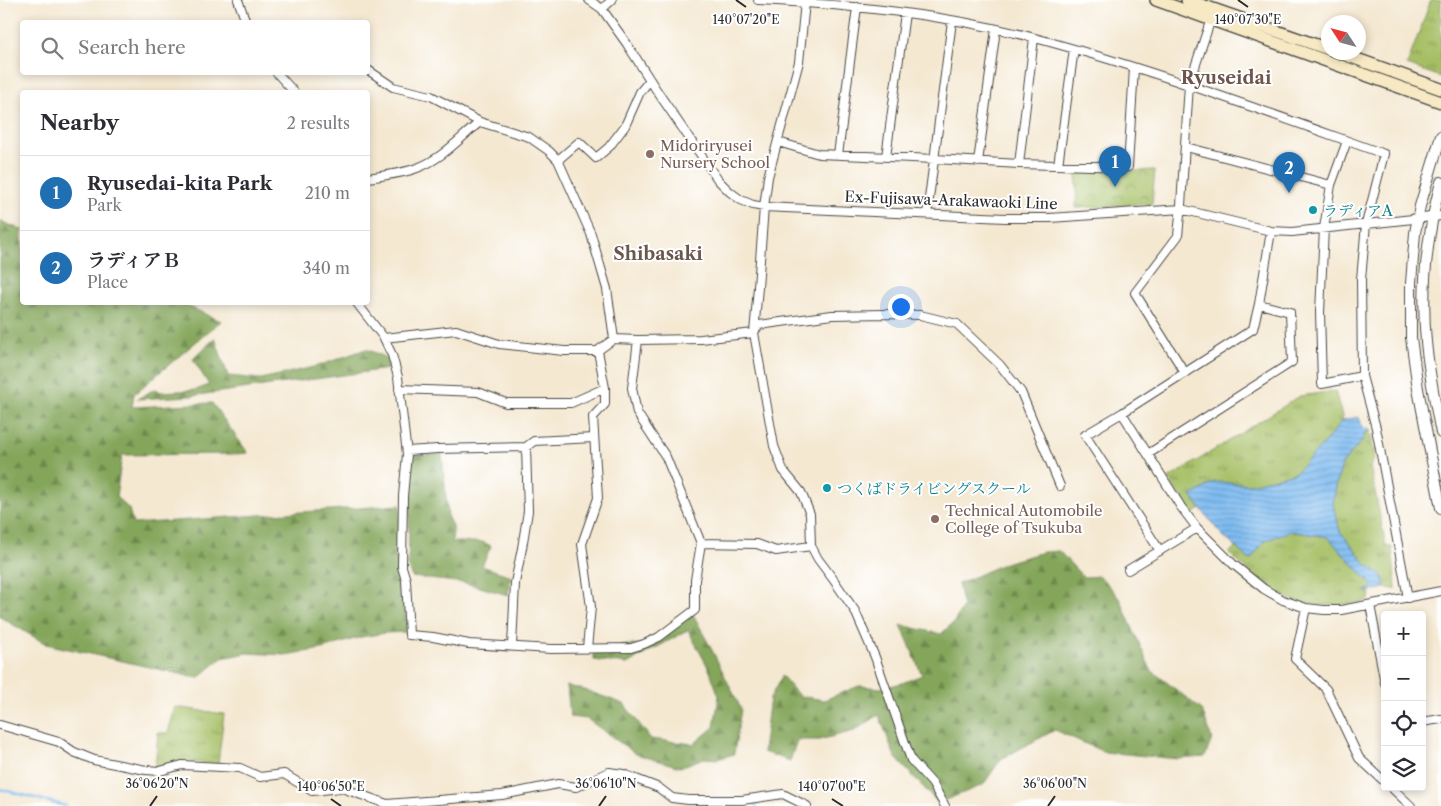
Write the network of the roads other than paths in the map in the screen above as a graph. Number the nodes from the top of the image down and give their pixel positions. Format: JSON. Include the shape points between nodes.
{"nodes":[{"id":1,"x":238,"y":0,"type":"edge"},
{"id":2,"x":589,"y":0,"type":"edge"},
{"id":3,"x":612,"y":0,"type":"edge"},
{"id":4,"x":758,"y":0,"type":"edge"},
{"id":5,"x":1156,"y":0,"type":"edge"},
{"id":6,"x":1187,"y":0,"type":"edge"},
{"id":7,"x":805,"y":1,"type":"edge"},
{"id":8,"x":857,"y":7,"type":"junction"},
{"id":9,"x":602,"y":9,"type":"junction"},
{"id":10,"x":905,"y":13,"type":"junction"},
{"id":11,"x":1212,"y":19,"type":"junction"},
{"id":12,"x":245,"y":20,"type":"edge"},
{"id":13,"x":952,"y":20,"type":"junction"},
{"id":14,"x":996,"y":29,"type":"junction"},
{"id":15,"x":1034,"y":38,"type":"junction"},
{"id":16,"x":1321,"y":47,"type":"edge"},
{"id":17,"x":1074,"y":49,"type":"junction"},
{"id":18,"x":1359,"y":60,"type":"edge"},
{"id":19,"x":1134,"y":68,"type":"junction"},
{"id":20,"x":370,"y":71,"type":"edge"},
{"id":21,"x":279,"y":75,"type":"edge"},
{"id":22,"x":650,"y":80,"type":"junction"},
{"id":23,"x":1189,"y":85,"type":"junction"},
{"id":24,"x":1441,"y":89,"type":"edge"},
{"id":25,"x":292,"y":90,"type":"edge"},
{"id":26,"x":1441,"y":102,"type":"edge"},
{"id":27,"x":480,"y":122,"type":"junction"},
{"id":28,"x":1441,"y":136,"type":"edge"},
{"id":29,"x":1347,"y":141,"type":"junction"},
{"id":30,"x":778,"y":142,"type":"junction"},
{"id":31,"x":1186,"y":148,"type":"junction"},
{"id":32,"x":838,"y":155,"type":"junction"},
{"id":33,"x":886,"y":157,"type":"junction"},
{"id":34,"x":934,"y":159,"type":"junction"},
{"id":35,"x":558,"y":160,"type":"junction"},
{"id":36,"x":978,"y":162,"type":"junction"},
{"id":37,"x":1019,"y":164,"type":"junction"},
{"id":38,"x":1058,"y":165,"type":"junction"},
{"id":39,"x":370,"y":178,"type":"edge"},
{"id":40,"x":1441,"y":182,"type":"edge"},
{"id":41,"x":1331,"y":185,"type":"junction"},
{"id":42,"x":764,"y":207,"type":"junction"},
{"id":43,"x":1181,"y":209,"type":"junction"},
{"id":44,"x":928,"y":214,"type":"junction"},
{"id":45,"x":1437,"y":216,"type":"edge"},
{"id":46,"x":1418,"y":218,"type":"junction"},
{"id":47,"x":1366,"y":224,"type":"junction"},
{"id":48,"x":1324,"y":228,"type":"junction"},
{"id":49,"x":1271,"y":230,"type":"junction"},
{"id":50,"x":1259,"y":304,"type":"junction"},
{"id":51,"x":358,"y":305,"type":"edge"},
{"id":52,"x":754,"y":333,"type":"junction"},
{"id":53,"x":384,"y":338,"type":"junction"},
{"id":54,"x":614,"y":339,"type":"junction"},
{"id":55,"x":638,"y":340,"type":"junction"},
{"id":56,"x":598,"y":351,"type":"junction"},
{"id":57,"x":1185,"y":373,"type":"junction"},
{"id":58,"x":1362,"y":376,"type":"junction"},
{"id":59,"x":604,"y":388,"type":"junction"},
{"id":60,"x":399,"y":389,"type":"junction"},
{"id":61,"x":1122,"y":413,"type":"junction"},
{"id":62,"x":1441,"y":433,"type":"edge"},
{"id":63,"x":594,"y":438,"type":"junction"},
{"id":64,"x":526,"y":447,"type":"junction"},
{"id":65,"x":407,"y":451,"type":"junction"},
{"id":66,"x":1148,"y":454,"type":"junction"},
{"id":67,"x":1060,"y":486,"type":"dead end"},
{"id":68,"x":1441,"y":508,"type":"edge"},
{"id":69,"x":1197,"y":528,"type":"junction"},
{"id":70,"x":701,"y":543,"type":"junction"},
{"id":71,"x":811,"y":546,"type":"junction"},
{"id":72,"x":1160,"y":550,"type":"junction"},
{"id":73,"x":1128,"y":570,"type":"dead end"},
{"id":74,"x":1441,"y":591,"type":"edge"},
{"id":75,"x":1408,"y":598,"type":"junction"},
{"id":76,"x":1370,"y":605,"type":"junction"},
{"id":77,"x":1306,"y":608,"type":"junction"},
{"id":78,"x":512,"y":646,"type":"junction"},
{"id":79,"x":587,"y":648,"type":"junction"},
{"id":80,"x":1381,"y":662,"type":"edge"},
{"id":81,"x":1441,"y":718,"type":"edge"},
{"id":82,"x":1426,"y":721,"type":"edge"},
{"id":83,"x":0,"y":726,"type":"edge"},
{"id":84,"x":1381,"y":778,"type":"edge"},
{"id":85,"x":1395,"y":791,"type":"edge"},
{"id":86,"x":807,"y":806,"type":"edge"},
{"id":87,"x":945,"y":806,"type":"edge"},
{"id":88,"x":1411,"y":806,"type":"edge"}],
"edges":[{"from":1,"to":12,"type":"street"},
{"from":2,"to":9,"type":"street","name":"Ex-Fujisawa-Arakawaoki Line"},
{"from":3,"to":9,"type":"street"},
{"from":4,"to":7,"type":"street"},
{"from":5,"to":11,"type":"main road"},
{"from":6,"to":16,"type":"main road"},
{"from":7,"to":8,"type":"street"},
{"from":7,"to":30,"type":"street","via":[[800,62]]},
{"from":8,"to":10,"type":"street"},
{"from":8,"to":32,"type":"street"},
{"from":9,"to":22,"type":"street","name":"Ex-Fujisawa-Arakawaoki Line"},
{"from":10,"to":13,"type":"street"},
{"from":10,"to":33,"type":"street"},
{"from":11,"to":23,"type":"street"},
{"from":11,"to":26,"type":"main road"},
{"from":13,"to":14,"type":"street"},
{"from":13,"to":34,"type":"street"},
{"from":14,"to":15,"type":"street"},
{"from":14,"to":36,"type":"street"},
{"from":15,"to":17,"type":"street"},
{"from":15,"to":37,"type":"street"},
{"from":17,"to":19,"type":"street"},
{"from":17,"to":38,"type":"street"},
{"from":18,"to":24,"type":"main road"},
{"from":19,"to":23,"type":"street"},
{"from":19,"to":38,"type":"street","via":[[1128,167]]},
{"from":20,"to":27,"type":"street","via":[[393,87],[431,96]]},
{"from":21,"to":25,"type":"street"},
{"from":22,"to":35,"type":"street","via":[[640,92],[625,126],[609,147],[596,158],[579,142]]},
{"from":22,"to":42,"type":"street","name":"Ex-Fujisawa-Arakawaoki Line","via":[[718,180],[741,200]]},
{"from":23,"to":29,"type":"street"},
{"from":23,"to":31,"type":"street"},
{"from":27,"to":35,"type":"street","via":[[529,137]]},
{"from":27,"to":39,"type":"street","via":[[459,141],[423,165]]},
{"from":28,"to":46,"type":"street"},
{"from":29,"to":41,"type":"street"},
{"from":29,"to":47,"type":"street","via":[[1384,154]]},
{"from":30,"to":32,"type":"street","via":[[819,154]]},
{"from":30,"to":42,"type":"street","via":[[768,176]]},
{"from":31,"to":41,"type":"street"},
{"from":31,"to":43,"type":"street"},
{"from":32,"to":33,"type":"street"},
{"from":33,"to":34,"type":"street"},
{"from":34,"to":36,"type":"street"},
{"from":34,"to":44,"type":"street"},
{"from":35,"to":54,"type":"street","via":[[591,234],[607,289]]},
{"from":36,"to":37,"type":"street"},
{"from":37,"to":38,"type":"street"},
{"from":40,"to":45,"type":"street"},
{"from":41,"to":48,"type":"street"},
{"from":42,"to":44,"type":"street","name":"Ex-Fujisawa-Arakawaoki Line"},
{"from":42,"to":52,"type":"street"},
{"from":43,"to":44,"type":"street","name":"Ex-Fujisawa-Arakawaoki Line","via":[[1050,218]]},
{"from":43,"to":49,"type":"street","name":"Ex-Fujisawa-Arakawaoki Line"},
{"from":43,"to":57,"type":"street","via":[[1178,236],[1135,294]]},
{"from":45,"to":46,"type":"street","name":"Ex-Fujisawa-Arakawaoki Line"},
{"from":45,"to":62,"type":"street","via":[[1427,252],[1426,341]]},
{"from":46,"to":47,"type":"street","name":"Ex-Fujisawa-Arakawaoki Line"},
{"from":46,"to":68,"type":"street","via":[[1410,283],[1411,338]]},
{"from":47,"to":48,"type":"street","name":"Ex-Fujisawa-Arakawaoki Line"},
{"from":47,"to":58,"type":"street","via":[[1361,279]]},
{"from":48,"to":49,"type":"street","name":"Ex-Fujisawa-Arakawaoki Line","via":[[1292,232]]},
{"from":48,"to":58,"type":"street","via":[[1320,312],[1322,384]]},
{"from":49,"to":50,"type":"street"},
{"from":50,"to":57,"type":"street","via":[[1253,329]]},
{"from":50,"to":66,"type":"street","via":[[1290,312],[1292,362]]},
{"from":51,"to":53,"type":"street"},
{"from":52,"to":55,"type":"street"},
{"from":52,"to":67,"type":"street","via":[[759,325],[832,315],[920,315],[957,324],[1000,365],[1021,392]]},
{"from":52,"to":71,"type":"street","via":[[774,446],[782,470],[801,492],[810,514]]},
{"from":53,"to":56,"type":"street","via":[[456,330],[499,344]]},
{"from":53,"to":60,"type":"street","via":[[392,355]]},
{"from":54,"to":55,"type":"street"},
{"from":54,"to":56,"type":"street"},
{"from":55,"to":70,"type":"street","via":[[632,388],[637,413],[666,458]]},
{"from":56,"to":59,"type":"street"},
{"from":57,"to":61,"type":"street"},
{"from":58,"to":75,"type":"street","via":[[1376,428]]},
{"from":59,"to":60,"type":"street","via":[[571,403],[506,403],[478,392]]},
{"from":59,"to":63,"type":"street","via":[[605,404],[593,417]]},
{"from":60,"to":65,"type":"street"},
{"from":61,"to":66,"type":"street"},
{"from":61,"to":72,"type":"street","via":[[1085,435]]},
{"from":63,"to":64,"type":"street","via":[[534,441]]},
{"from":63,"to":79,"type":"street","via":[[598,498],[582,544],[591,607]]},
{"from":64,"to":65,"type":"street"},
{"from":64,"to":78,"type":"street","via":[[528,511],[515,583]]},
{"from":65,"to":78,"type":"street","via":[[402,567],[406,580],[409,635],[469,644]]},
{"from":66,"to":69,"type":"street"},
{"from":69,"to":72,"type":"street"},
{"from":69,"to":77,"type":"street","via":[[1264,589]]},
{"from":70,"to":71,"type":"street","via":[[757,544],[776,551]]},
{"from":70,"to":79,"type":"street","via":[[695,580],[695,610],[659,638],[644,644],[630,648]]},
{"from":71,"to":87,"type":"street","via":[[855,611],[875,657],[911,760],[932,783]]},
{"from":72,"to":73,"type":"street"},
{"from":74,"to":75,"type":"street"},
{"from":75,"to":76,"type":"street"},
{"from":76,"to":77,"type":"street","via":[[1341,610]]},
{"from":76,"to":80,"type":"street"},
{"from":77,"to":84,"type":"street","via":[[1295,659],[1326,690],[1359,758]]},
{"from":78,"to":79,"type":"street"},
{"from":81,"to":82,"type":"street"},
{"from":83,"to":86,"type":"street","via":[[59,742],[74,752],[103,762],[160,771],[182,765],[240,768],[260,777],[284,774],[312,791],[342,788],[387,804],[502,795],[558,784],[576,787],[609,772],[659,788],[672,798],[733,800],[783,794]]},
{"from":85,"to":88,"type":"street"}]}
